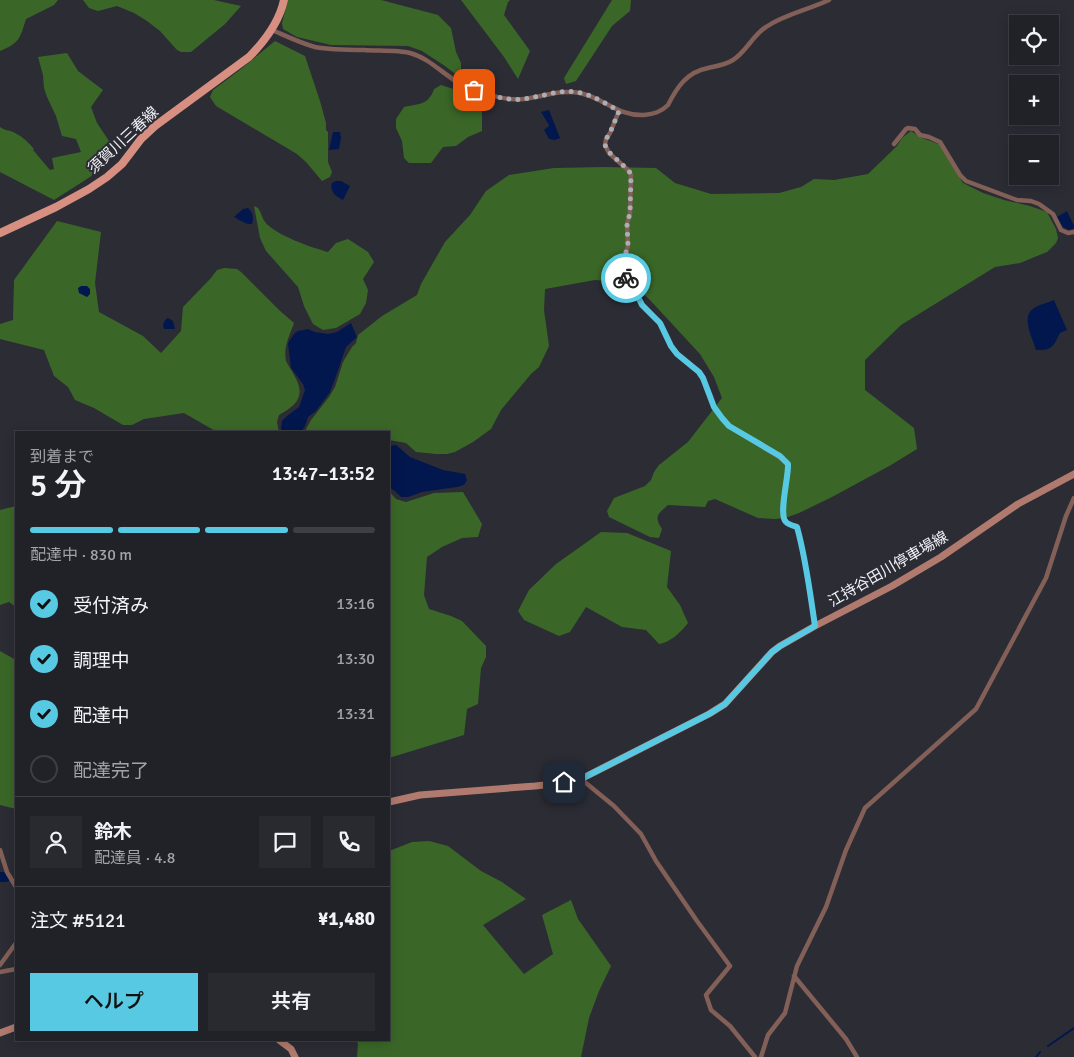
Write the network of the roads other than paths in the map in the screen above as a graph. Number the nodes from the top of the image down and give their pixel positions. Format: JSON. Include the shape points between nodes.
{"nodes":[{"id":1,"x":284,"y":0,"type":"edge"},
{"id":2,"x":829,"y":0,"type":"edge"},
{"id":3,"x":272,"y":30,"type":"junction"},
{"id":4,"x":619,"y":111,"type":"junction"},
{"id":5,"x":894,"y":144,"type":"dead end"},
{"id":6,"x":1074,"y":232,"type":"edge"},
{"id":7,"x":0,"y":233,"type":"edge"},
{"id":8,"x":1074,"y":474,"type":"edge"},
{"id":9,"x":1074,"y":498,"type":"edge"},
{"id":10,"x":815,"y":626,"type":"junction"},
{"id":11,"x":581,"y":779,"type":"junction"},
{"id":12,"x":390,"y":802,"type":"edge"},
{"id":13,"x":0,"y":850,"type":"edge"},
{"id":14,"x":15,"y":885,"type":"edge"},
{"id":15,"x":15,"y":944,"type":"edge"},
{"id":16,"x":0,"y":965,"type":"edge"},
{"id":17,"x":15,"y":969,"type":"edge"},
{"id":18,"x":0,"y":972,"type":"edge"},
{"id":19,"x":794,"y":976,"type":"junction"},
{"id":20,"x":15,"y":1027,"type":"edge"},
{"id":21,"x":0,"y":1033,"type":"edge"},
{"id":22,"x":280,"y":1041,"type":"edge"},
{"id":23,"x":295,"y":1057,"type":"edge"},
{"id":24,"x":755,"y":1057,"type":"edge"},
{"id":25,"x":761,"y":1057,"type":"edge"},
{"id":26,"x":858,"y":1057,"type":"edge"}],
"edges":[{"from":1,"to":3,"type":"main road","name":"須賀川三春線"},
{"from":2,"to":4,"type":"street","via":[[766,27],[736,58],[724,65],[692,74],[682,82],[662,111],[637,115]]},
{"from":3,"to":4,"type":"street","via":[[314,47],[410,53],[433,64],[464,87],[505,99],[574,92],[593,97]]},
{"from":3,"to":7,"type":"main road","name":"須賀川三春線","via":[[249,57],[147,133],[107,177],[56,207]]},
{"from":4,"to":10,"type":"street","via":[[605,145],[631,175],[625,289],[633,293],[660,323],[677,354],[699,372],[714,407],[729,426],[788,464],[784,519],[787,524],[797,527]]},
{"from":5,"to":6,"type":"street","via":[[906,129],[915,128],[920,135],[940,142],[966,181],[1017,200],[1039,204],[1053,214],[1061,230]]},
{"from":8,"to":10,"type":"main road","name":"江持谷田川停車場線","via":[[1018,504],[941,558]]},
{"from":9,"to":19,"type":"street","via":[[1046,578],[976,709],[865,808],[826,907]]},
{"from":10,"to":11,"type":"main road","name":"江持谷田川停車場線","via":[[772,652],[725,704]]},
{"from":11,"to":12,"type":"main road","name":"江持谷田川停車場線","via":[[420,795]]},
{"from":11,"to":24,"type":"street","via":[[641,834],[656,861],[730,966],[706,994],[711,1010],[730,1026]]},
{"from":13,"to":14,"type":"street"},
{"from":15,"to":16,"type":"street"},
{"from":17,"to":18,"type":"street"},
{"from":19,"to":25,"type":"street","via":[[785,1013],[768,1035]]},
{"from":19,"to":26,"type":"street"},
{"from":20,"to":21,"type":"main road"},
{"from":22,"to":23,"type":"main road"}]}
